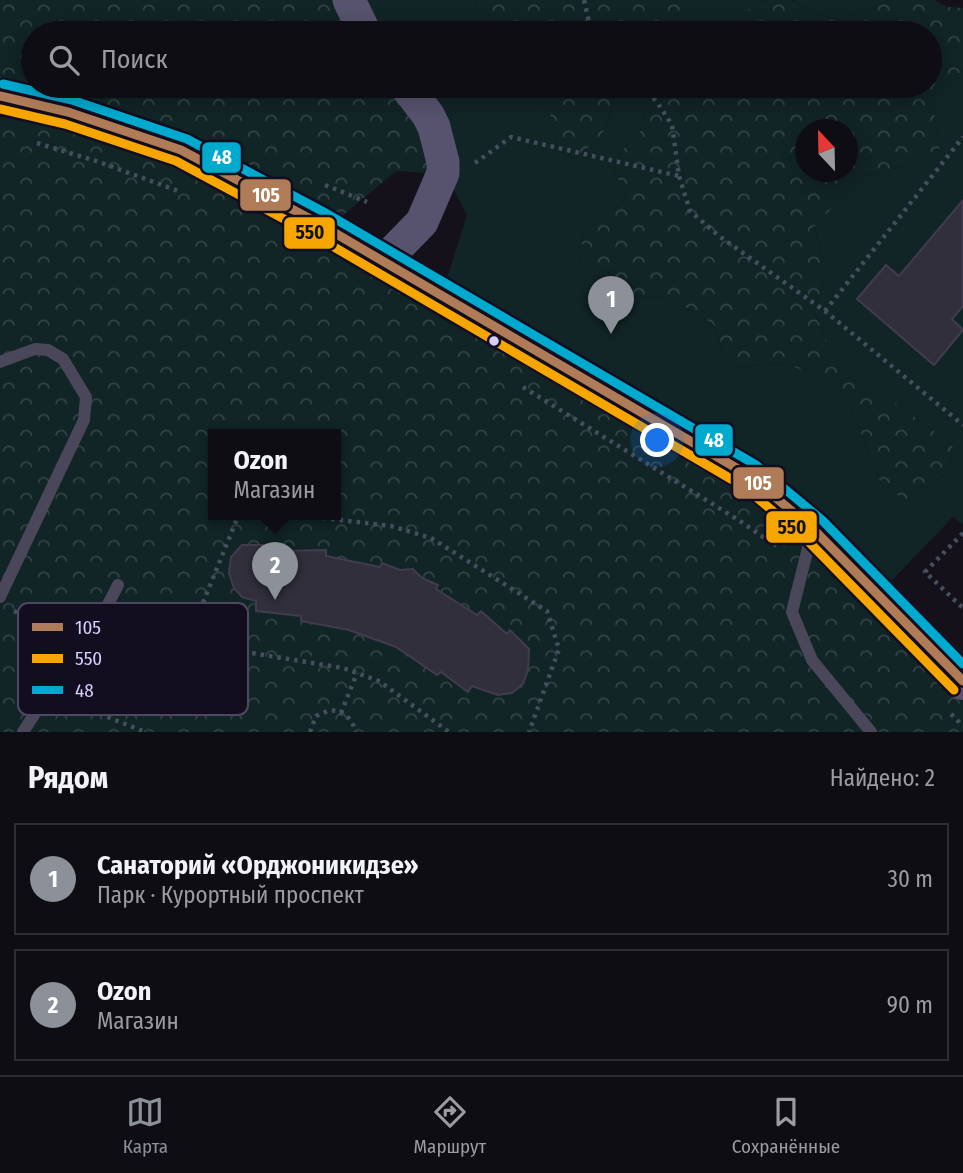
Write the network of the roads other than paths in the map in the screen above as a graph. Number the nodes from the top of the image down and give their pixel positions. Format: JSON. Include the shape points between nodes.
{"nodes":[{"id":1,"x":349,"y":0,"type":"edge"},
{"id":2,"x":359,"y":21,"type":"edge"},
{"id":3,"x":0,"y":96,"type":"edge"},
{"id":4,"x":415,"y":98,"type":"edge"},
{"id":5,"x":382,"y":262,"type":"junction"},
{"id":6,"x":0,"y":362,"type":"edge"},
{"id":7,"x":813,"y":529,"type":"junction"},
{"id":8,"x":118,"y":585,"type":"dead end"},
{"id":9,"x":0,"y":597,"type":"edge"},
{"id":10,"x":109,"y":603,"type":"edge"},
{"id":11,"x":954,"y":694,"type":"edge"},
{"id":12,"x":34,"y":715,"type":"edge"},
{"id":13,"x":23,"y":732,"type":"edge"},
{"id":14,"x":871,"y":732,"type":"edge"}],
"edges":[{"from":1,"to":2,"type":"street"},
{"from":3,"to":5,"type":"main road","via":[[68,112],[181,150]]},
{"from":4,"to":5,"type":"street","via":[[428,115],[443,173],[422,222]]},
{"from":5,"to":7,"type":"main road","via":[[750,476]]},
{"from":6,"to":9,"type":"lane","via":[[36,349],[48,350],[63,359],[86,397],[84,420]]},
{"from":7,"to":11,"type":"main road"},
{"from":7,"to":14,"type":"lane","via":[[792,612],[812,660]]},
{"from":8,"to":10,"type":"lane"},
{"from":12,"to":13,"type":"lane"}]}
